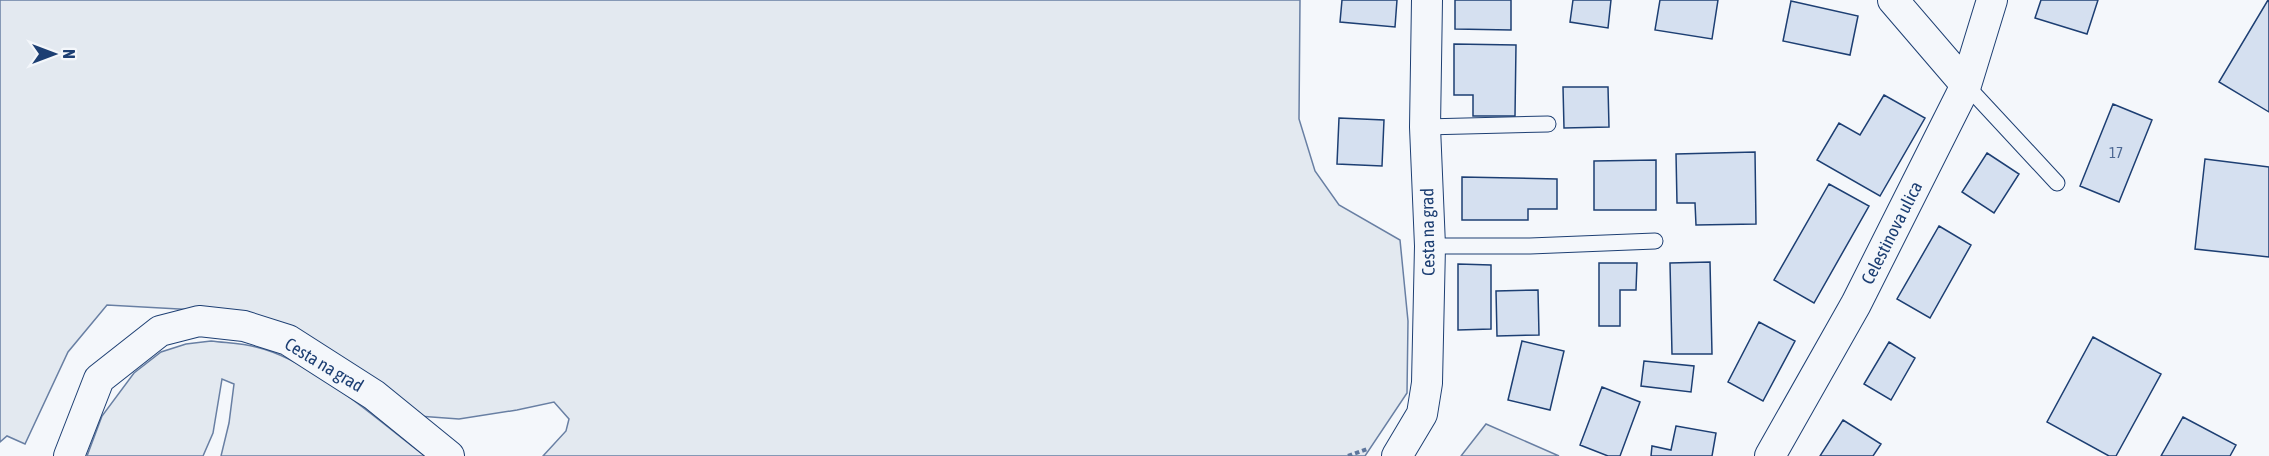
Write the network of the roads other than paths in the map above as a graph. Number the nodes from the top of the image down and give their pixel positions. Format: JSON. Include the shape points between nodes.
{"nodes":[{"id":1,"x":1427,"y":0,"type":"edge"},
{"id":2,"x":1893,"y":0,"type":"edge"},
{"id":3,"x":1992,"y":0,"type":"edge"},
{"id":4,"x":1966,"y":85,"type":"junction"},
{"id":5,"x":1548,"y":124,"type":"dead end"},
{"id":6,"x":1425,"y":127,"type":"junction"},
{"id":7,"x":2057,"y":183,"type":"dead end"},
{"id":8,"x":1655,"y":241,"type":"dead end"},
{"id":9,"x":1430,"y":246,"type":"junction"},
{"id":10,"x":69,"y":456,"type":"edge"},
{"id":11,"x":449,"y":456,"type":"edge"},
{"id":12,"x":1397,"y":456,"type":"edge"},
{"id":13,"x":1770,"y":456,"type":"edge"}],
"edges":[{"from":1,"to":6,"type":"street","name":"Cesta na grad"},
{"from":2,"to":4,"type":"street"},
{"from":3,"to":4,"type":"street","name":"Celestinova ulica"},
{"from":4,"to":7,"type":"lane"},
{"from":4,"to":13,"type":"street","name":"Celestinova ulica","via":[[1856,304]]},
{"from":5,"to":6,"type":"lane"},
{"from":6,"to":9,"type":"street","name":"Cesta na grad"},
{"from":8,"to":9,"type":"lane"},
{"from":9,"to":12,"type":"street","name":"Cesta na grad","via":[[1427,383],[1422,414]]},
{"from":10,"to":11,"type":"street","name":"Cesta na grad","via":[[99,380],[160,331],[199,321],[244,326],[288,340],[374,395]]}]}
